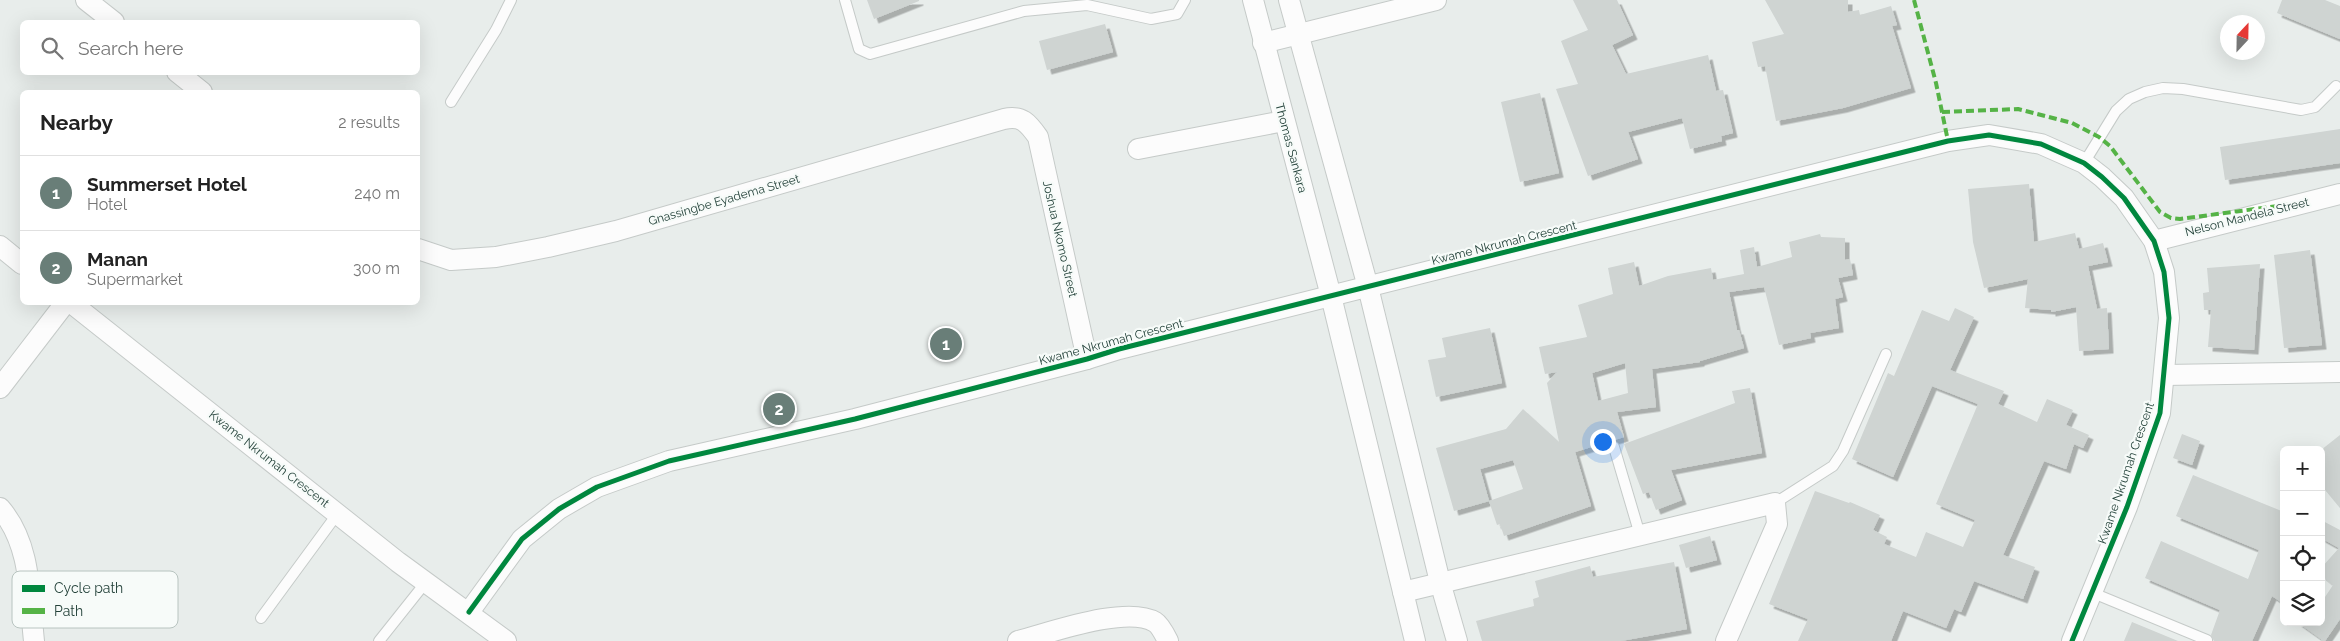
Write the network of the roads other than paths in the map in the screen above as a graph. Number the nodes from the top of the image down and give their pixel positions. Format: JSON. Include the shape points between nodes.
{"nodes":[{"id":1,"x":86,"y":0,"type":"edge"},
{"id":2,"x":511,"y":0,"type":"edge"},
{"id":3,"x":845,"y":0,"type":"edge"},
{"id":4,"x":1185,"y":0,"type":"edge"},
{"id":5,"x":1253,"y":0,"type":"edge"},
{"id":6,"x":1289,"y":0,"type":"edge"},
{"id":7,"x":1436,"y":0,"type":"edge"},
{"id":8,"x":111,"y":20,"type":"edge"},
{"id":9,"x":1298,"y":35,"type":"junction"},
{"id":10,"x":1263,"y":43,"type":"junction"},
{"id":11,"x":181,"y":75,"type":"edge"},
{"id":12,"x":2336,"y":86,"type":"dead end"},
{"id":13,"x":200,"y":90,"type":"edge"},
{"id":14,"x":450,"y":102,"type":"dead end"},
{"id":15,"x":1284,"y":121,"type":"junction"},
{"id":16,"x":1027,"y":122,"type":"joint"},
{"id":17,"x":1138,"y":149,"type":"dead end"},
{"id":18,"x":2084,"y":163,"type":"junction"},
{"id":19,"x":2340,"y":194,"type":"edge"},
{"id":20,"x":2154,"y":241,"type":"junction"},
{"id":21,"x":0,"y":246,"type":"edge"},
{"id":22,"x":420,"y":251,"type":"edge"},
{"id":23,"x":20,"y":262,"type":"edge"},
{"id":24,"x":1368,"y":287,"type":"junction"},
{"id":25,"x":1331,"y":296,"type":"junction"},
{"id":26,"x":64,"y":305,"type":"edge"},
{"id":27,"x":74,"y":305,"type":"edge"},
{"id":28,"x":1886,"y":354,"type":"dead end"},
{"id":29,"x":1087,"y":359,"type":"junction"},
{"id":30,"x":2340,"y":372,"type":"edge"},
{"id":31,"x":2165,"y":375,"type":"junction"},
{"id":32,"x":0,"y":388,"type":"edge"},
{"id":33,"x":1614,"y":447,"type":"dead end"},
{"id":34,"x":1775,"y":503,"type":"junction"},
{"id":35,"x":0,"y":508,"type":"edge"},
{"id":36,"x":338,"y":514,"type":"junction"},
{"id":37,"x":1640,"y":535,"type":"junction"},
{"id":38,"x":27,"y":571,"type":"edge"},
{"id":39,"x":426,"y":582,"type":"junction"},
{"id":40,"x":1440,"y":582,"type":"junction"},
{"id":41,"x":1403,"y":592,"type":"junction"},
{"id":42,"x":2093,"y":592,"type":"junction"},
{"id":43,"x":469,"y":612,"type":"junction"},
{"id":44,"x":261,"y":618,"type":"dead end"},
{"id":45,"x":33,"y":628,"type":"edge"},
{"id":46,"x":2207,"y":640,"type":"edge"},
{"id":47,"x":34,"y":641,"type":"edge"},
{"id":48,"x":379,"y":641,"type":"edge"},
{"id":49,"x":506,"y":641,"type":"edge"},
{"id":50,"x":1018,"y":641,"type":"edge"},
{"id":51,"x":1168,"y":641,"type":"edge"},
{"id":52,"x":1415,"y":641,"type":"edge"},
{"id":53,"x":1457,"y":641,"type":"edge"},
{"id":54,"x":1726,"y":641,"type":"edge"},
{"id":55,"x":2072,"y":641,"type":"edge"}],
"edges":[{"from":1,"to":8,"type":"street"},
{"from":2,"to":14,"type":"lane","via":[[496,30]]},
{"from":3,"to":4,"type":"lane","via":[[859,49],[870,54],[1024,11],[1087,5],[1152,19],[1177,14]]},
{"from":5,"to":10,"type":"street","name":"Thomas Sankara"},
{"from":6,"to":9,"type":"street"},
{"from":7,"to":9,"type":"street"},
{"from":9,"to":10,"type":"street"},
{"from":9,"to":24,"type":"street"},
{"from":10,"to":15,"type":"street","name":"Thomas Sankara"},
{"from":11,"to":13,"type":"street"},
{"from":12,"to":18,"type":"lane","via":[[2315,107],[2301,110],[2183,89],[2163,88],[2145,92],[2129,99],[2116,111]]},
{"from":15,"to":17,"type":"street"},
{"from":15,"to":25,"type":"street","name":"Thomas Sankara"},
{"from":16,"to":22,"type":"street","name":"Gnassingbe Eyadema Street","via":[[1018,117],[1004,119],[616,231],[548,247],[496,257],[451,260]]},
{"from":16,"to":29,"type":"street","name":"Joshua Nkomo Street","via":[[1038,136]]},
{"from":18,"to":20,"type":"street","name":"Kwame Nkrumah Crescent","via":[[2124,198]]},
{"from":18,"to":24,"type":"street","name":"Kwame Nkrumah Crescent","via":[[2041,144],[1989,135],[1948,141]]},
{"from":19,"to":20,"type":"street","name":"Nelson Mandela Street"},
{"from":20,"to":31,"type":"street","name":"Kwame Nkrumah Crescent","via":[[2164,272],[2169,318]]},
{"from":21,"to":23,"type":"street"},
{"from":24,"to":25,"type":"street","name":"Kwame Nkrumah Crescent"},
{"from":24,"to":40,"type":"street"},
{"from":25,"to":29,"type":"street","name":"Kwame Nkrumah Crescent"},
{"from":25,"to":41,"type":"street","name":"Thomas Sankara"},
{"from":26,"to":32,"type":"street"},
{"from":27,"to":36,"type":"street","name":"Kwame Nkrumah Crescent"},
{"from":28,"to":34,"type":"lane","via":[[1843,451],[1833,466]]},
{"from":29,"to":43,"type":"street","name":"Kwame Nkrumah Crescent","via":[[855,419],[669,462],[597,487],[559,509],[522,539]]},
{"from":30,"to":31,"type":"street"},
{"from":31,"to":42,"type":"street","name":"Kwame Nkrumah Crescent","via":[[2160,413]]},
{"from":33,"to":37,"type":"lane"},
{"from":34,"to":37,"type":"street"},
{"from":34,"to":54,"type":"street","via":[[1777,524]]},
{"from":35,"to":38,"type":"street","via":[[20,540]]},
{"from":36,"to":39,"type":"street","name":"Kwame Nkrumah Crescent"},
{"from":36,"to":44,"type":"lane"},
{"from":37,"to":40,"type":"street"},
{"from":39,"to":43,"type":"street","name":"Kwame Nkrumah Crescent"},
{"from":39,"to":48,"type":"lane"},
{"from":40,"to":41,"type":"street"},
{"from":40,"to":53,"type":"street"},
{"from":41,"to":52,"type":"street","name":"Thomas Sankara"},
{"from":42,"to":46,"type":"lane"},
{"from":42,"to":55,"type":"street","name":"Kwame Nkrumah Crescent"},
{"from":43,"to":49,"type":"street","name":"Kwame Nkrumah Crescent"},
{"from":45,"to":47,"type":"street"},
{"from":50,"to":51,"type":"street","via":[[1119,616],[1140,616],[1156,623]]}]}
